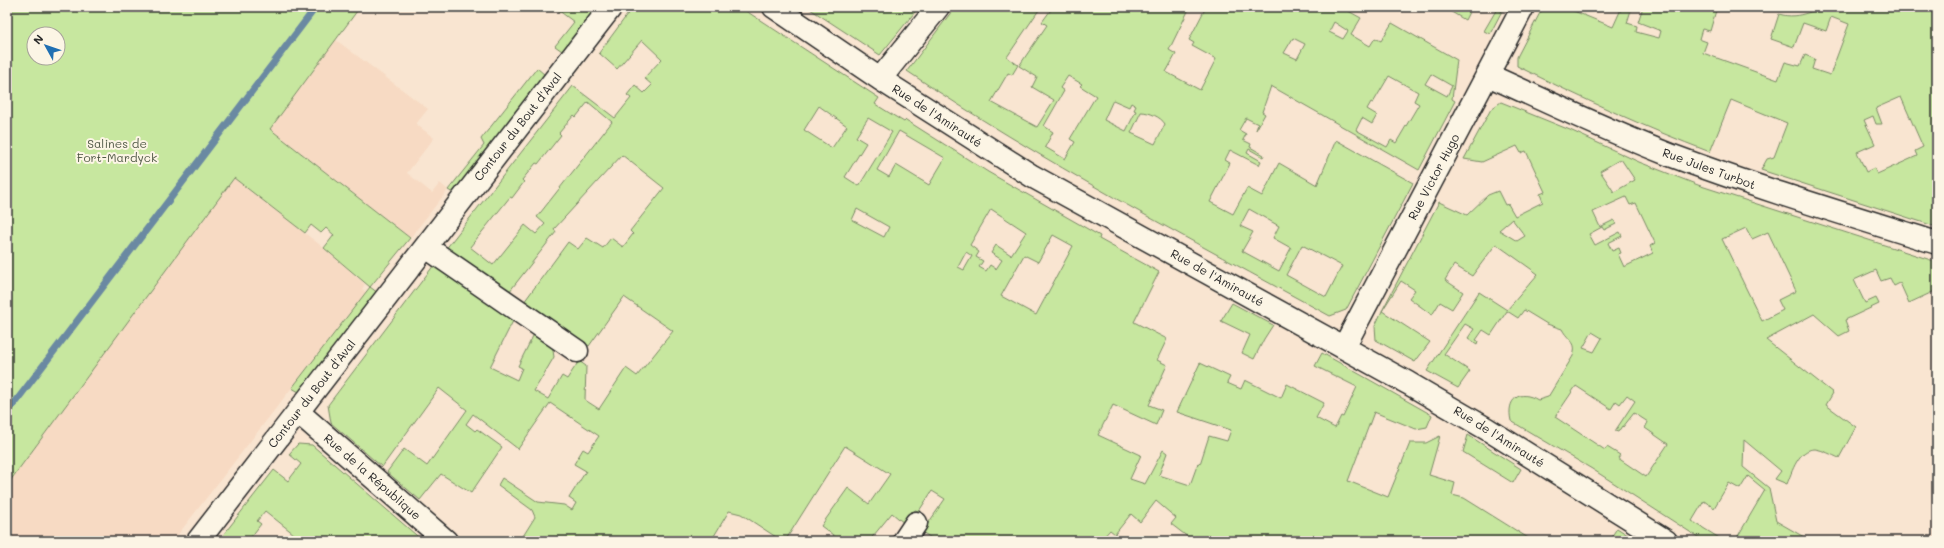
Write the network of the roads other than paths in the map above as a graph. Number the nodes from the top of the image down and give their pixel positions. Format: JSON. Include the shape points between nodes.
{"nodes":[{"id":1,"x":611,"y":7,"type":"edge"},
{"id":2,"x":774,"y":7,"type":"edge"},
{"id":3,"x":938,"y":7,"type":"edge"},
{"id":4,"x":1523,"y":7,"type":"edge"},
{"id":5,"x":1488,"y":75,"type":"junction"},
{"id":6,"x":880,"y":80,"type":"junction"},
{"id":7,"x":1937,"y":243,"type":"edge"},
{"id":8,"x":426,"y":247,"type":"junction"},
{"id":9,"x":1344,"y":347,"type":"junction"},
{"id":10,"x":576,"y":351,"type":"dead end"},
{"id":11,"x":298,"y":412,"type":"junction"},
{"id":12,"x":916,"y":522,"type":"dead end"},
{"id":13,"x":198,"y":541,"type":"edge"},
{"id":14,"x":446,"y":541,"type":"edge"},
{"id":15,"x":904,"y":541,"type":"edge"},
{"id":16,"x":1666,"y":541,"type":"edge"}],
"edges":[{"from":1,"to":8,"type":"street","name":"Contour du Bout d'Aval"},
{"from":2,"to":6,"type":"street","name":"Rue de l'Amirauté"},
{"from":3,"to":6,"type":"street"},
{"from":4,"to":5,"type":"street","name":"Rue Victor Hugo"},
{"from":5,"to":7,"type":"street","name":"Rue Jules Turbot","via":[[1618,133],[1755,186]]},
{"from":5,"to":9,"type":"street","name":"Rue Victor Hugo"},
{"from":6,"to":9,"type":"street","name":"Rue de l'Amirauté","via":[[1032,176]]},
{"from":8,"to":10,"type":"street"},
{"from":8,"to":11,"type":"street","name":"Contour du Bout d'Aval"},
{"from":9,"to":16,"type":"street","name":"Rue de l'Amirauté","via":[[1455,410]]},
{"from":11,"to":13,"type":"street","name":"Contour du Bout d'Aval"},
{"from":11,"to":14,"type":"street","name":"Rue de la République"},
{"from":12,"to":15,"type":"street"}]}
